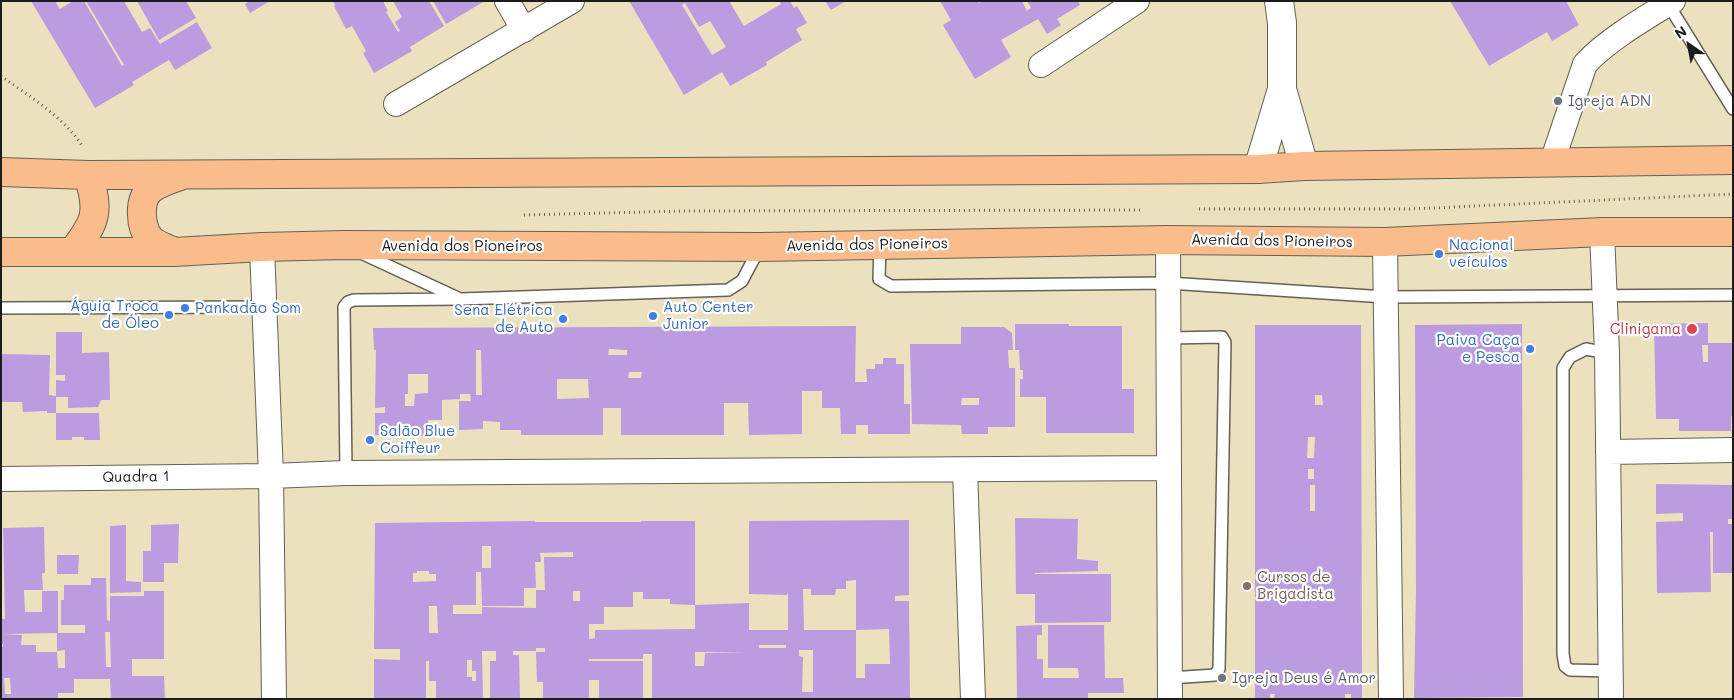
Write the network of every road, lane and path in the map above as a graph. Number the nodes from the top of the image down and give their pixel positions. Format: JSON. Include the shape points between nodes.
{"nodes":[{"id":1,"x":507,"y":1,"type":"edge"},
{"id":2,"x":572,"y":1,"type":"edge"},
{"id":3,"x":1279,"y":1,"type":"edge"},
{"id":4,"x":1671,"y":3,"type":"edge"},
{"id":5,"x":1122,"y":5,"type":"edge"},
{"id":6,"x":524,"y":30,"type":"junction"},
{"id":7,"x":1041,"y":65,"type":"dead end"},
{"id":8,"x":1,"y":76,"type":"edge"},
{"id":9,"x":1282,"y":90,"type":"junction"},
{"id":10,"x":396,"y":104,"type":"dead end"},
{"id":11,"x":1733,"y":109,"type":"edge"},
{"id":12,"x":1701,"y":160,"type":"junction"},
{"id":13,"x":1733,"y":160,"type":"edge"},
{"id":14,"x":1552,"y":162,"type":"junction"},
{"id":15,"x":1304,"y":166,"type":"junction"},
{"id":16,"x":1258,"y":169,"type":"junction"},
{"id":17,"x":1,"y":172,"type":"edge"},
{"id":18,"x":186,"y":173,"type":"junction"},
{"id":19,"x":88,"y":175,"type":"junction"},
{"id":20,"x":1733,"y":179,"type":"edge"},
{"id":21,"x":1733,"y":194,"type":"edge"},
{"id":22,"x":1152,"y":210,"type":"dead end"},
{"id":23,"x":1192,"y":210,"type":"dead end"},
{"id":24,"x":1733,"y":212,"type":"edge"},
{"id":25,"x":516,"y":215,"type":"dead end"},
{"id":26,"x":1602,"y":232,"type":"junction"},
{"id":27,"x":1695,"y":232,"type":"junction"},
{"id":28,"x":1733,"y":232,"type":"edge"},
{"id":29,"x":1168,"y":240,"type":"junction"},
{"id":30,"x":1385,"y":242,"type":"junction"},
{"id":31,"x":344,"y":245,"type":"junction"},
{"id":32,"x":880,"y":245,"type":"junction"},
{"id":33,"x":262,"y":247,"type":"junction"},
{"id":34,"x":760,"y":247,"type":"junction"},
{"id":35,"x":72,"y":251,"type":"junction"},
{"id":36,"x":1,"y":252,"type":"edge"},
{"id":37,"x":174,"y":252,"type":"junction"},
{"id":38,"x":1168,"y":283,"type":"junction"},
{"id":39,"x":1604,"y":295,"type":"junction"},
{"id":40,"x":1733,"y":295,"type":"edge"},
{"id":41,"x":1386,"y":297,"type":"junction"},
{"id":42,"x":462,"y":299,"type":"junction"},
{"id":43,"x":264,"y":307,"type":"junction"},
{"id":44,"x":1,"y":308,"type":"edge"},
{"id":45,"x":1168,"y":338,"type":"junction"},
{"id":46,"x":1607,"y":353,"type":"junction"},
{"id":47,"x":1733,"y":450,"type":"edge"},
{"id":48,"x":1608,"y":452,"type":"junction"},
{"id":49,"x":1168,"y":468,"type":"junction"},
{"id":50,"x":965,"y":470,"type":"junction"},
{"id":51,"x":346,"y":473,"type":"junction"},
{"id":52,"x":271,"y":476,"type":"junction"},
{"id":53,"x":1,"y":479,"type":"edge"},
{"id":54,"x":1611,"y":671,"type":"junction"},
{"id":55,"x":1170,"y":688,"type":"edge"},
{"id":56,"x":274,"y":699,"type":"edge"},
{"id":57,"x":973,"y":699,"type":"edge"},
{"id":58,"x":1391,"y":699,"type":"edge"},
{"id":59,"x":1611,"y":699,"type":"edge"}],
"edges":[{"from":1,"to":6,"type":"street"},
{"from":2,"to":6,"type":"street"},
{"from":3,"to":9,"type":"street"},
{"from":4,"to":11,"type":"lane"},
{"from":4,"to":14,"type":"street","via":[[1595,53],[1585,64]]},
{"from":5,"to":7,"type":"street"},
{"from":6,"to":10,"type":"street"},
{"from":8,"to":19,"type":"path","via":[[75,134],[88,156]]},
{"from":9,"to":15,"type":"street"},
{"from":9,"to":16,"type":"street"},
{"from":12,"to":13,"type":"main road"},
{"from":12,"to":14,"type":"main road"},
{"from":12,"to":20,"type":"main road"},
{"from":14,"to":15,"type":"main road"},
{"from":15,"to":16,"type":"main road"},
{"from":16,"to":18,"type":"main road"},
{"from":17,"to":19,"type":"main road"},
{"from":18,"to":19,"type":"main road"},
{"from":18,"to":37,"type":"main road","via":[[152,188],[144,200],[142,219],[145,231],[152,241]]},
{"from":19,"to":35,"type":"main road","via":[[94,194],[94,219]]},
{"from":21,"to":23,"type":"path","via":[[1411,209]]},
{"from":22,"to":25,"type":"path","via":[[684,211]]},
{"from":24,"to":27,"type":"main road"},
{"from":26,"to":27,"type":"main road","name":"Avenida dos Pioneiros"},
{"from":26,"to":30,"type":"main road","name":"Avenida dos Pioneiros"},
{"from":26,"to":39,"type":"street"},
{"from":27,"to":28,"type":"main road","name":"Avenida dos Pioneiros"},
{"from":29,"to":30,"type":"main road","name":"Avenida dos Pioneiros"},
{"from":29,"to":32,"type":"main road","name":"Avenida dos Pioneiros"},
{"from":29,"to":38,"type":"street"},
{"from":30,"to":41,"type":"street"},
{"from":31,"to":33,"type":"main road","name":"Avenida dos Pioneiros"},
{"from":31,"to":34,"type":"main road","name":"Avenida dos Pioneiros"},
{"from":31,"to":42,"type":"lane"},
{"from":32,"to":34,"type":"main road","name":"Avenida dos Pioneiros"},
{"from":32,"to":38,"type":"lane","via":[[879,278],[891,286]]},
{"from":33,"to":37,"type":"main road","name":"Avenida dos Pioneiros"},
{"from":33,"to":43,"type":"street"},
{"from":34,"to":42,"type":"lane","via":[[742,281],[728,290]]},
{"from":35,"to":36,"type":"main road","name":"Avenida dos Pioneiros"},
{"from":35,"to":37,"type":"main road","name":"Avenida dos Pioneiros"},
{"from":38,"to":41,"type":"lane"},
{"from":38,"to":45,"type":"street"},
{"from":39,"to":40,"type":"lane"},
{"from":39,"to":41,"type":"lane"},
{"from":39,"to":46,"type":"street"},
{"from":41,"to":58,"type":"street"},
{"from":42,"to":51,"type":"lane","via":[[354,300],[344,307]]},
{"from":43,"to":44,"type":"lane"},
{"from":43,"to":52,"type":"street"},
{"from":45,"to":49,"type":"street"},
{"from":45,"to":55,"type":"lane","via":[[1222,337],[1225,342],[1219,669],[1215,675]]},
{"from":46,"to":48,"type":"street"},
{"from":46,"to":54,"type":"lane","via":[[1586,349],[1570,357],[1563,368],[1563,654],[1565,666],[1570,670]]},
{"from":47,"to":48,"type":"street"},
{"from":48,"to":54,"type":"street"},
{"from":49,"to":50,"type":"street","name":"Quadra 1"},
{"from":49,"to":55,"type":"street"},
{"from":50,"to":51,"type":"street","name":"Quadra 1"},
{"from":50,"to":57,"type":"street"},
{"from":51,"to":52,"type":"street","name":"Quadra 1"},
{"from":52,"to":53,"type":"street","name":"Quadra 1"},
{"from":52,"to":56,"type":"street"},
{"from":54,"to":59,"type":"street"}]}
